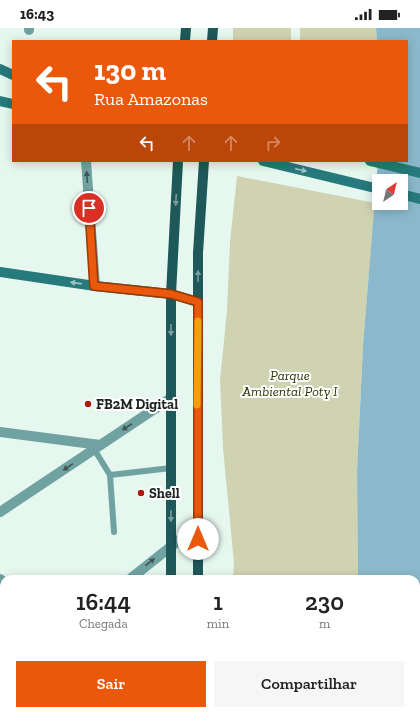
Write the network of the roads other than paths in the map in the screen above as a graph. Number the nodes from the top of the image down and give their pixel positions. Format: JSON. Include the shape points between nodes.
{"nodes":[{"id":1,"x":186,"y":28,"type":"edge"},
{"id":2,"x":213,"y":28,"type":"edge"},
{"id":3,"x":185,"y":40,"type":"edge"},
{"id":4,"x":212,"y":40,"type":"edge"},
{"id":5,"x":0,"y":69,"type":"edge"},
{"id":6,"x":0,"y":74,"type":"edge"},
{"id":7,"x":12,"y":75,"type":"edge"},
{"id":8,"x":12,"y":76,"type":"edge"},
{"id":9,"x":0,"y":101,"type":"edge"},
{"id":10,"x":12,"y":104,"type":"edge"},
{"id":11,"x":86,"y":162,"type":"edge"},
{"id":12,"x":178,"y":162,"type":"edge"},
{"id":13,"x":204,"y":162,"type":"edge"},
{"id":14,"x":267,"y":162,"type":"edge"},
{"id":15,"x":374,"y":162,"type":"edge"},
{"id":16,"x":420,"y":173,"type":"edge"},
{"id":17,"x":372,"y":187,"type":"edge"},
{"id":18,"x":408,"y":196,"type":"edge"},
{"id":19,"x":420,"y":199,"type":"edge"},
{"id":20,"x":0,"y":272,"type":"edge"},
{"id":21,"x":94,"y":286,"type":"junction"},
{"id":22,"x":171,"y":294,"type":"junction"},
{"id":23,"x":198,"y":302,"type":"junction"},
{"id":24,"x":171,"y":398,"type":"junction"},
{"id":25,"x":0,"y":432,"type":"edge"},
{"id":26,"x":97,"y":447,"type":"junction"},
{"id":27,"x":171,"y":468,"type":"junction"},
{"id":28,"x":110,"y":475,"type":"junction"},
{"id":29,"x":0,"y":512,"type":"edge"},
{"id":30,"x":198,"y":525,"type":"junction"},
{"id":31,"x":114,"y":532,"type":"dead end"},
{"id":32,"x":171,"y":546,"type":"junction"},
{"id":33,"x":135,"y":575,"type":"edge"},
{"id":34,"x":171,"y":575,"type":"edge"},
{"id":35,"x":198,"y":575,"type":"edge"}],
"edges":[{"from":1,"to":3,"type":"main road"},
{"from":2,"to":4,"type":"main road"},
{"from":5,"to":7,"type":"main road"},
{"from":6,"to":8,"type":"main road"},
{"from":9,"to":10,"type":"main road"},
{"from":21,"to":11,"type":"street","one_way":true},
{"from":12,"to":22,"type":"main road","one_way":true},
{"from":23,"to":13,"type":"main road","one_way":true,"via":[[198,253]]},
{"from":14,"to":17,"type":"main road","one_way":true},
{"from":15,"to":16,"type":"main road"},
{"from":18,"to":19,"type":"main road"},
{"from":21,"to":20,"type":"main road","one_way":true},
{"from":21,"to":22,"type":"main road"},
{"from":22,"to":23,"type":"main road"},
{"from":22,"to":24,"type":"main road","one_way":true},
{"from":23,"to":30,"type":"main road"},
{"from":24,"to":26,"type":"street","one_way":true},
{"from":24,"to":27,"type":"main road"},
{"from":25,"to":26,"type":"street"},
{"from":26,"to":28,"type":"lane"},
{"from":26,"to":29,"type":"street","one_way":true},
{"from":27,"to":28,"type":"lane"},
{"from":27,"to":32,"type":"main road","one_way":true},
{"from":28,"to":31,"type":"lane"},
{"from":30,"to":32,"type":"street"},
{"from":30,"to":35,"type":"main road"},
{"from":33,"to":32,"type":"street","one_way":true},
{"from":32,"to":34,"type":"main road"}]}
